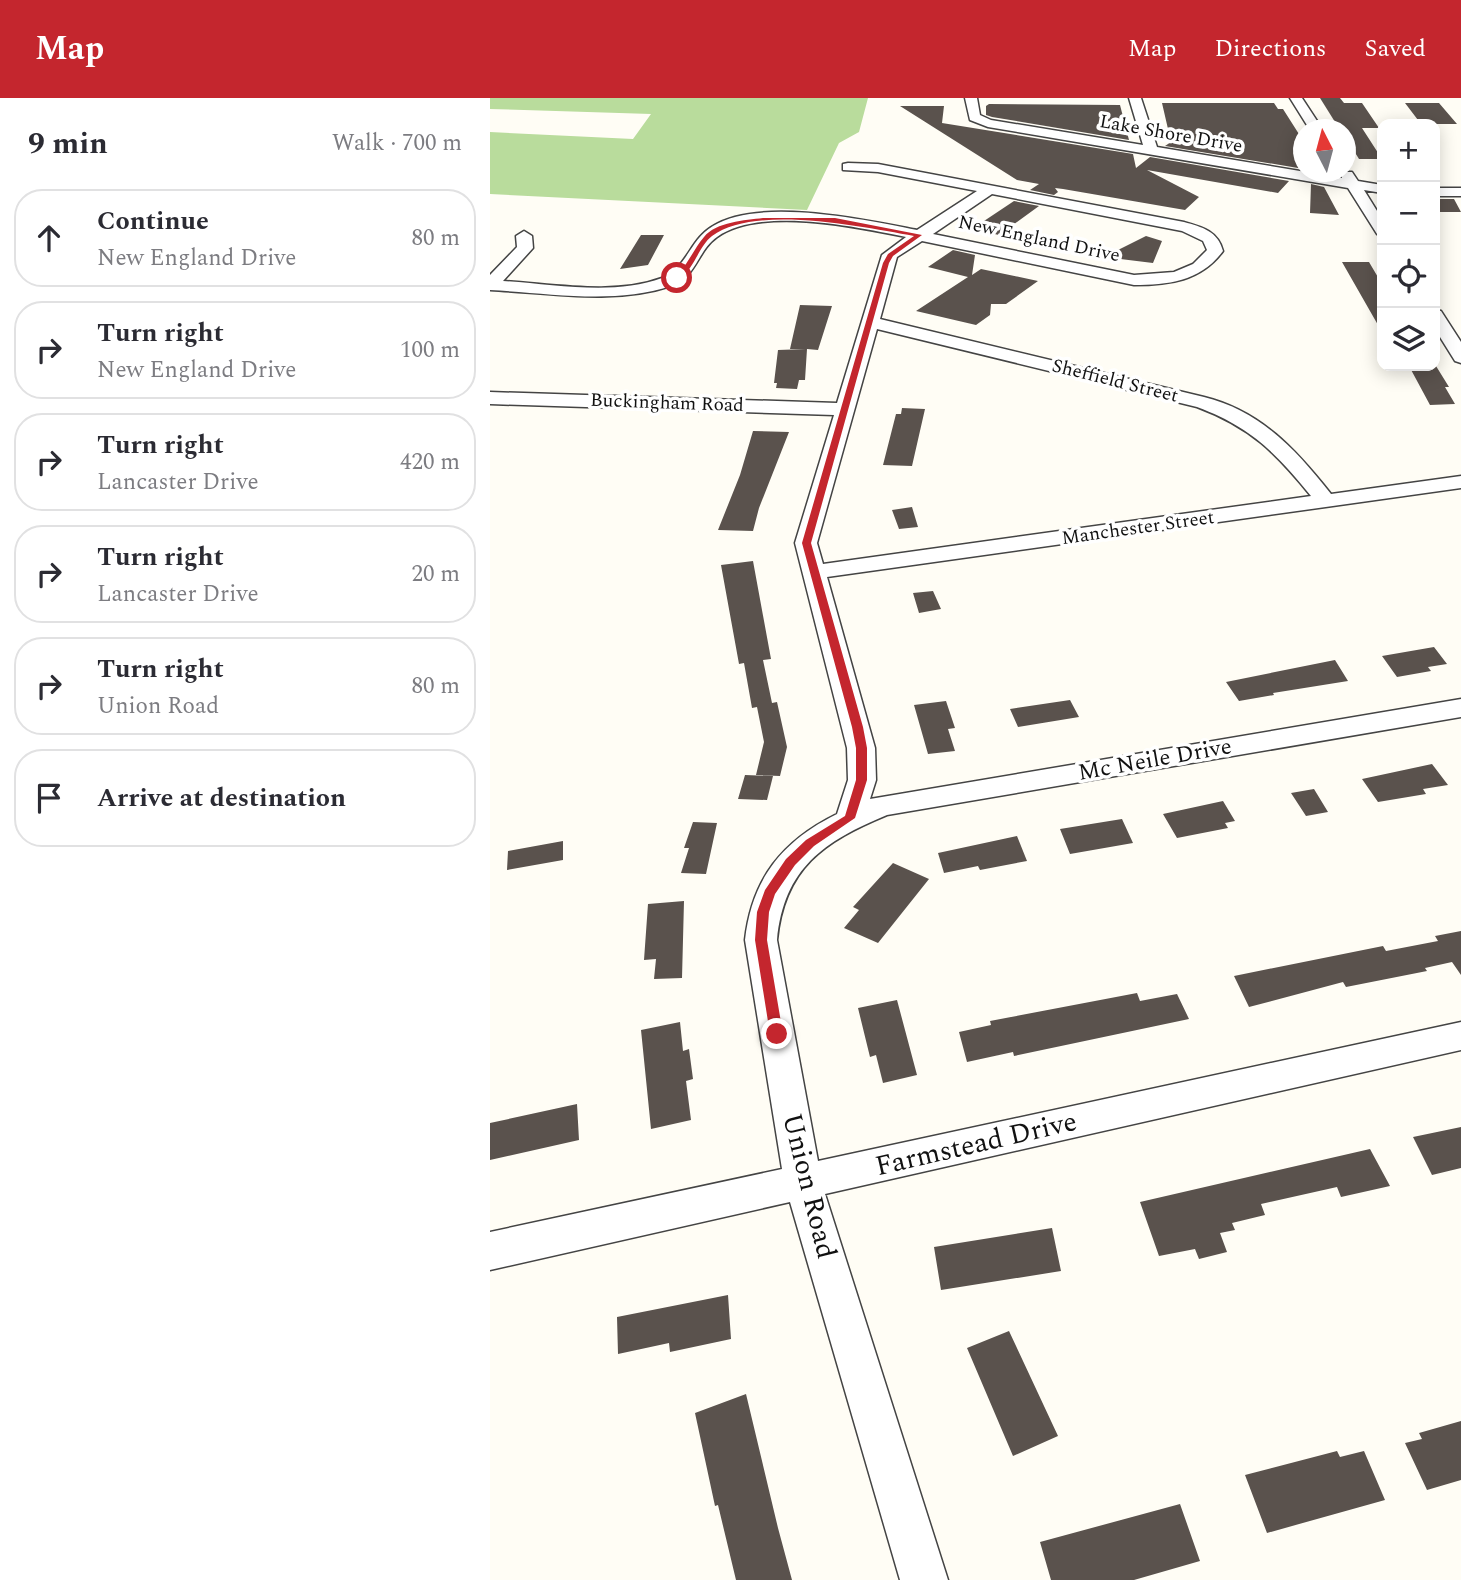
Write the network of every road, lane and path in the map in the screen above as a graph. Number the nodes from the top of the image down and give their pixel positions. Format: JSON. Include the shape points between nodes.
{"nodes":[{"id":1,"x":971,"y":98,"type":"edge"},
{"id":2,"x":1135,"y":98,"type":"edge"},
{"id":3,"x":1296,"y":98,"type":"edge"},
{"id":4,"x":1310,"y":119,"type":"edge"},
{"id":5,"x":1151,"y":150,"type":"junction"},
{"id":6,"x":848,"y":167,"type":"dead end"},
{"id":7,"x":1352,"y":182,"type":"edge"},
{"id":8,"x":1354,"y":185,"type":"junction"},
{"id":9,"x":1377,"y":188,"type":"edge"},
{"id":10,"x":990,"y":189,"type":"junction"},
{"id":11,"x":1440,"y":192,"type":"edge"},
{"id":12,"x":1461,"y":192,"type":"edge"},
{"id":13,"x":1377,"y":223,"type":"edge"},
{"id":14,"x":919,"y":235,"type":"junction"},
{"id":15,"x":524,"y":236,"type":"dead end"},
{"id":16,"x":490,"y":285,"type":"edge"},
{"id":17,"x":869,"y":322,"type":"junction"},
{"id":18,"x":1440,"y":323,"type":"edge"},
{"id":19,"x":1461,"y":357,"type":"edge"},
{"id":20,"x":490,"y":398,"type":"edge"},
{"id":21,"x":844,"y":409,"type":"junction"},
{"id":22,"x":1461,"y":482,"type":"edge"},
{"id":23,"x":1326,"y":501,"type":"junction"},
{"id":24,"x":814,"y":572,"type":"junction"},
{"id":25,"x":1461,"y":708,"type":"edge"},
{"id":26,"x":850,"y":818,"type":"junction"},
{"id":27,"x":1461,"y":1036,"type":"edge"},
{"id":28,"x":803,"y":1182,"type":"junction"},
{"id":29,"x":490,"y":1251,"type":"edge"},
{"id":30,"x":924,"y":1580,"type":"edge"}],
"edges":[{"from":1,"to":5,"type":"street","name":"Lake Shore Drive","via":[[974,117],[982,121]]},
{"from":2,"to":5,"type":"street"},
{"from":3,"to":4,"type":"street"},
{"from":5,"to":8,"type":"street","name":"Lake Shore Drive"},
{"from":6,"to":10,"type":"street","name":"New England Drive","via":[[878,168]]},
{"from":7,"to":8,"type":"street"},
{"from":8,"to":9,"type":"street","name":"Lake Shore Drive"},
{"from":8,"to":13,"type":"street"},
{"from":10,"to":14,"type":"street"},
{"from":10,"to":14,"type":"street","name":"New England Drive","via":[[1184,227],[1208,237],[1215,251],[1187,274],[1135,280]]},
{"from":11,"to":12,"type":"street"},
{"from":14,"to":16,"type":"street","name":"New England Drive","via":[[835,220],[751,220],[712,233],[688,270],[657,285],[612,290]]},
{"from":14,"to":17,"type":"street","via":[[890,255]]},
{"from":15,"to":16,"type":"street","via":[[525,248]]},
{"from":17,"to":21,"type":"street"},
{"from":17,"to":23,"type":"street","name":"Sheffield Street","via":[[1216,407],[1252,423],[1279,443]]},
{"from":18,"to":19,"type":"street"},
{"from":20,"to":21,"type":"street","name":"Buckingham Road"},
{"from":21,"to":24,"type":"street","via":[[806,543]]},
{"from":22,"to":23,"type":"street","name":"Manchester Street"},
{"from":23,"to":24,"type":"street","name":"Manchester Street"},
{"from":24,"to":26,"type":"street","via":[[861,748],[862,780]]},
{"from":25,"to":26,"type":"street","name":"Mc Neile Drive","via":[[882,806]]},
{"from":26,"to":28,"type":"street","name":"Union Road","via":[[790,862],[769,893],[761,925]]},
{"from":27,"to":28,"type":"street","name":"Farmstead Drive"},
{"from":28,"to":29,"type":"street","name":"Farmstead Drive"},
{"from":28,"to":30,"type":"street","name":"Union Road"}]}
